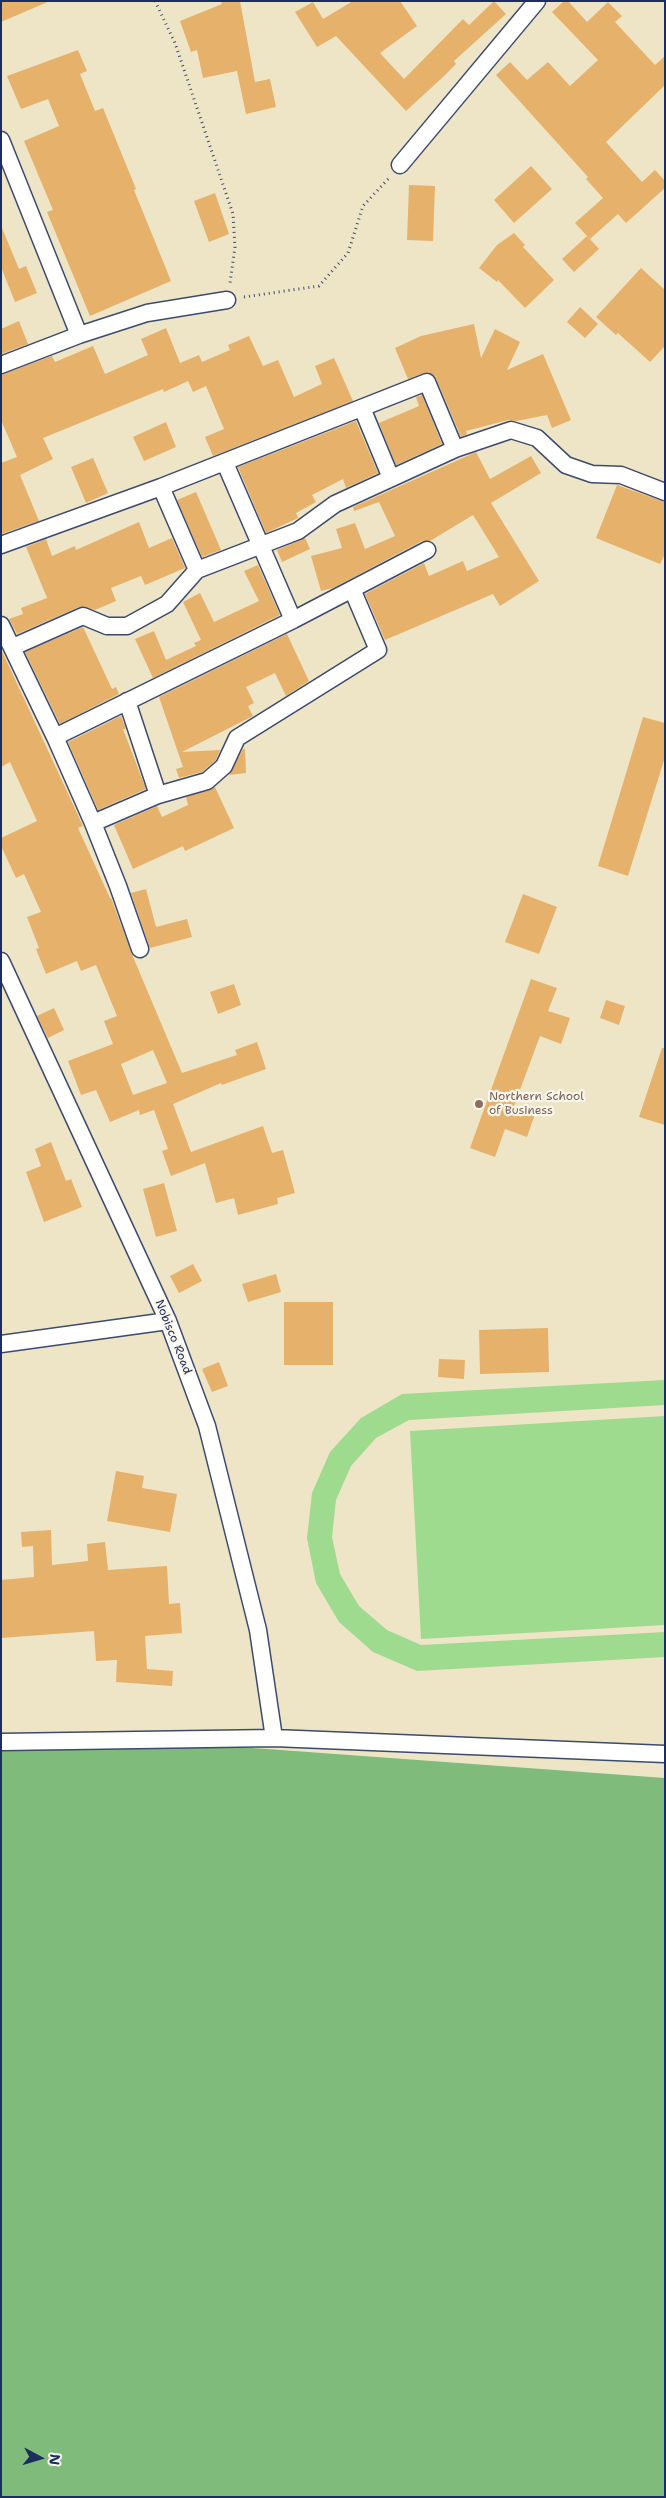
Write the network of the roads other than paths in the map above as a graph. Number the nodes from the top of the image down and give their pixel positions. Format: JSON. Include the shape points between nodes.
{"nodes":[{"id":1,"x":537,"y":1,"type":"edge"},
{"id":2,"x":1,"y":140,"type":"edge"},
{"id":3,"x":400,"y":165,"type":"road end"},
{"id":4,"x":227,"y":300,"type":"road end"},
{"id":5,"x":79,"y":335,"type":"junction"},
{"id":6,"x":1,"y":365,"type":"edge"},
{"id":7,"x":362,"y":408,"type":"junction"},
{"id":8,"x":455,"y":449,"type":"junction"},
{"id":9,"x":225,"y":463,"type":"junction"},
{"id":10,"x":391,"y":478,"type":"junction"},
{"id":11,"x":161,"y":487,"type":"junction"},
{"id":12,"x":665,"y":492,"type":"edge"},
{"id":13,"x":1,"y":545,"type":"edge"},
{"id":14,"x":261,"y":545,"type":"junction"},
{"id":15,"x":427,"y":550,"type":"dead end"},
{"id":16,"x":198,"y":570,"type":"junction"},
{"id":17,"x":352,"y":589,"type":"junction"},
{"id":18,"x":293,"y":620,"type":"junction"},
{"id":19,"x":1,"y":625,"type":"edge"},
{"id":20,"x":13,"y":647,"type":"junction"},
{"id":21,"x":127,"y":701,"type":"junction"},
{"id":22,"x":55,"y":737,"type":"junction"},
{"id":23,"x":158,"y":795,"type":"junction"},
{"id":24,"x":93,"y":823,"type":"junction"},
{"id":25,"x":140,"y":949,"type":"dead end"},
{"id":26,"x":1,"y":961,"type":"edge"},
{"id":27,"x":168,"y":1321,"type":"junction"},
{"id":28,"x":1,"y":1344,"type":"edge"},
{"id":29,"x":274,"y":1738,"type":"junction"},
{"id":30,"x":1,"y":1742,"type":"edge"},
{"id":31,"x":665,"y":1754,"type":"edge"}],
"edges":[{"from":1,"to":3,"type":"street"},
{"from":2,"to":5,"type":"street"},
{"from":4,"to":5,"type":"street","via":[[147,313]]},
{"from":5,"to":6,"type":"street"},
{"from":7,"to":8,"type":"street","via":[[427,382]]},
{"from":7,"to":9,"type":"street"},
{"from":7,"to":10,"type":"street"},
{"from":8,"to":10,"type":"street"},
{"from":8,"to":12,"type":"street","via":[[511,430],[537,438],[566,465],[592,474],[622,475]]},
{"from":9,"to":11,"type":"street"},
{"from":9,"to":14,"type":"street"},
{"from":10,"to":14,"type":"street","via":[[335,504],[298,531]]},
{"from":11,"to":13,"type":"street"},
{"from":11,"to":16,"type":"street"},
{"from":14,"to":16,"type":"street"},
{"from":14,"to":18,"type":"street"},
{"from":15,"to":17,"type":"street"},
{"from":16,"to":20,"type":"street","via":[[167,604],[127,626],[107,626],[83,616]]},
{"from":17,"to":18,"type":"street"},
{"from":17,"to":23,"type":"street","via":[[378,650],[236,738],[224,766],[207,781]]},
{"from":18,"to":21,"type":"street"},
{"from":19,"to":20,"type":"street"},
{"from":20,"to":22,"type":"street"},
{"from":21,"to":22,"type":"street"},
{"from":21,"to":23,"type":"street"},
{"from":22,"to":24,"type":"street"},
{"from":23,"to":24,"type":"street"},
{"from":24,"to":25,"type":"street"},
{"from":26,"to":27,"type":"street","name":"Nobisco Road"},
{"from":27,"to":28,"type":"street"},
{"from":27,"to":29,"type":"street","name":"Nobisco Road","via":[[207,1426],[258,1630]]},
{"from":29,"to":30,"type":"street"},
{"from":29,"to":31,"type":"street"}]}
